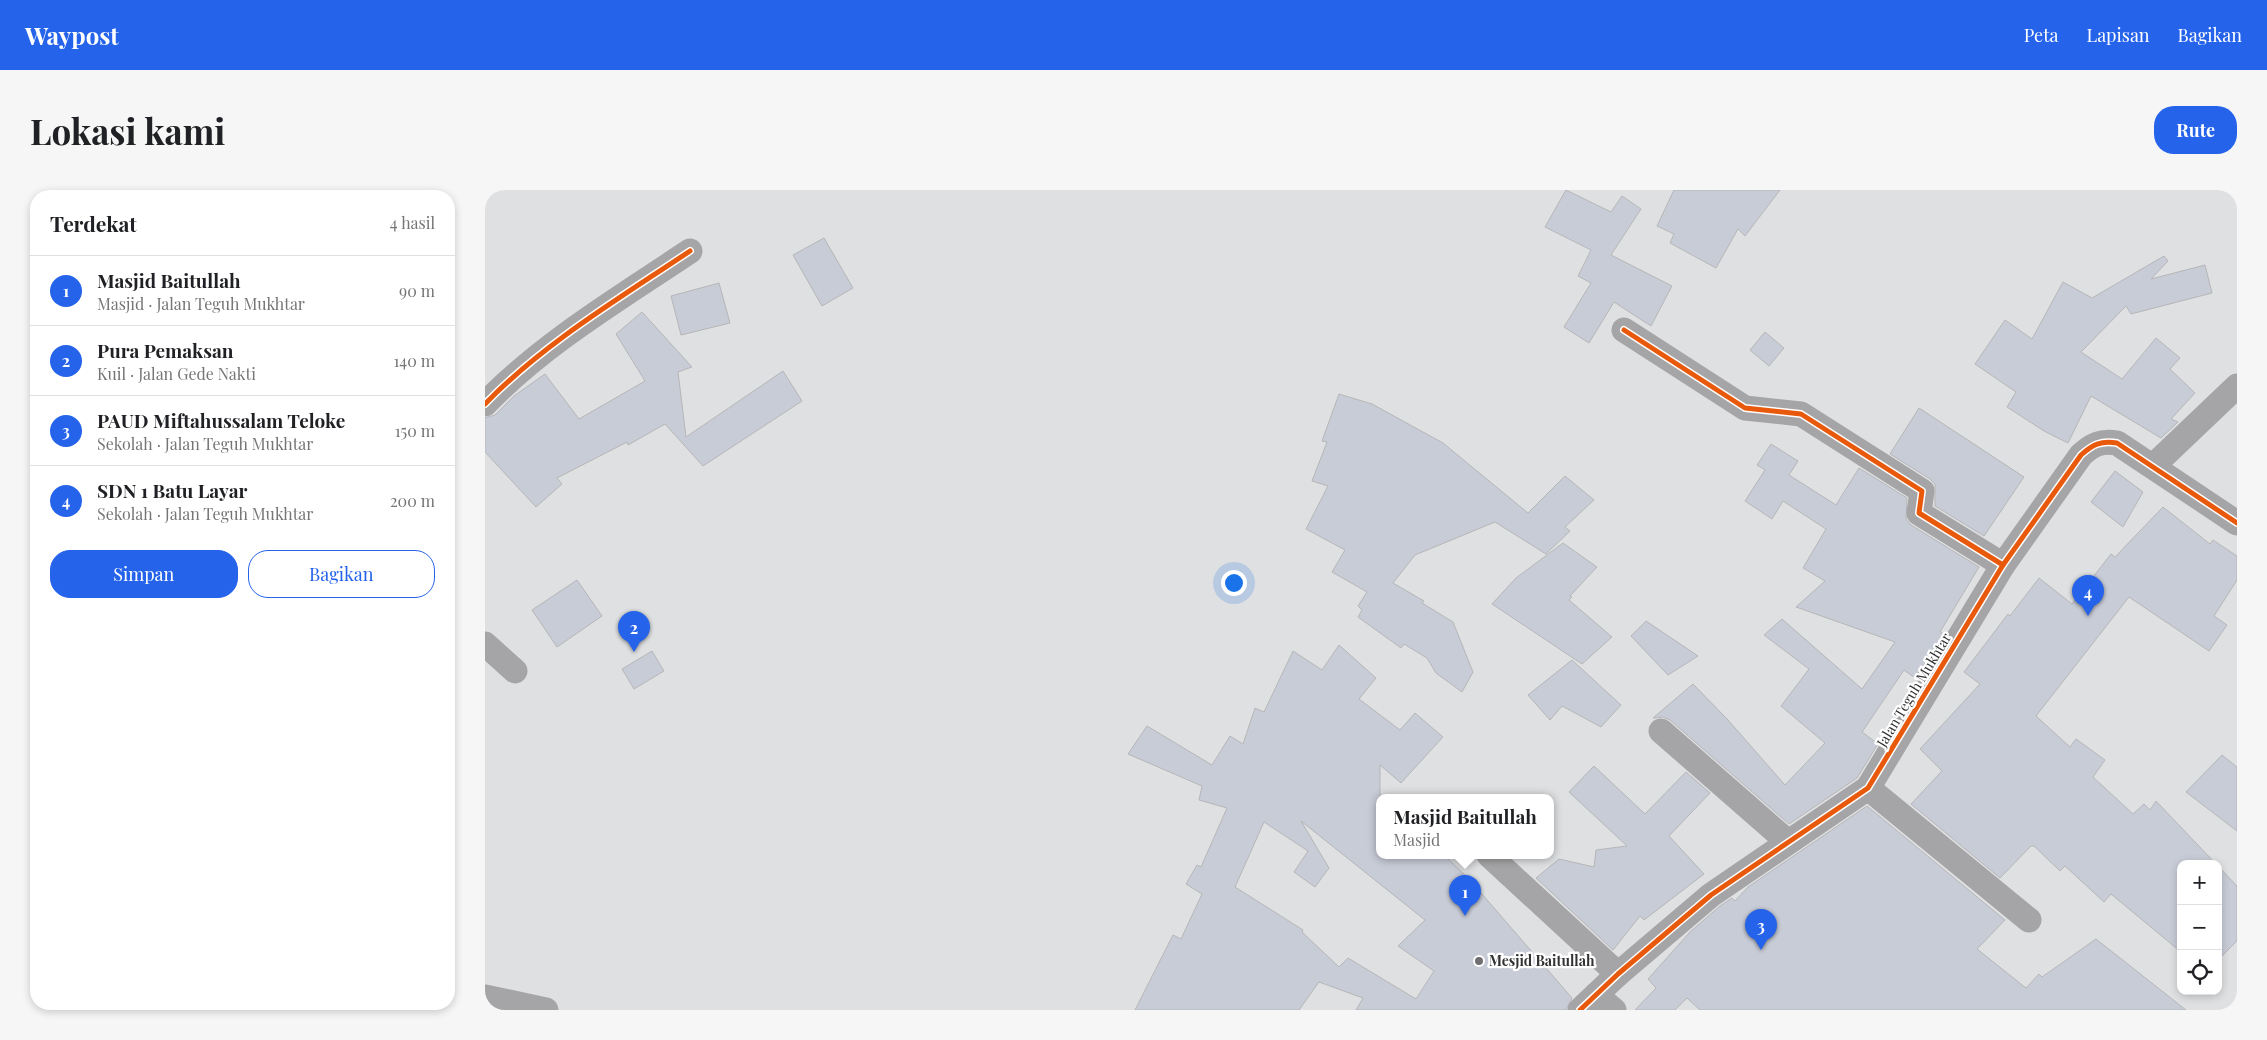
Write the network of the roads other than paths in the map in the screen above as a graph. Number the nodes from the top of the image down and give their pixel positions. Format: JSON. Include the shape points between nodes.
{"nodes":[{"id":1,"x":690,"y":251,"type":"dead end"},
{"id":2,"x":1624,"y":330,"type":"dead end"},
{"id":3,"x":2237,"y":386,"type":"edge"},
{"id":4,"x":485,"y":404,"type":"edge"},
{"id":5,"x":2153,"y":466,"type":"junction"},
{"id":6,"x":2237,"y":523,"type":"edge"},
{"id":7,"x":2003,"y":565,"type":"junction"},
{"id":8,"x":485,"y":644,"type":"edge"},
{"id":9,"x":515,"y":671,"type":"dead end"},
{"id":10,"x":1661,"y":731,"type":"dead end"},
{"id":11,"x":1867,"y":788,"type":"junction"},
{"id":12,"x":1789,"y":842,"type":"junction"},
{"id":13,"x":1493,"y":859,"type":"edge"},
{"id":14,"x":2029,"y":920,"type":"dead end"},
{"id":15,"x":1618,"y":974,"type":"junction"},
{"id":16,"x":485,"y":997,"type":"edge"},
{"id":17,"x":1597,"y":1005,"type":"edge"},
{"id":18,"x":546,"y":1010,"type":"edge"}],
"edges":[{"from":1,"to":4,"type":"street","via":[[556,343],[511,377]]},
{"from":2,"to":7,"type":"street","via":[[1745,408],[1801,414],[1922,491],[1919,513]]},
{"from":3,"to":5,"type":"street"},
{"from":5,"to":6,"type":"street","name":"Jalan Teguh Mukhtar"},
{"from":5,"to":7,"type":"street","name":"Jalan Teguh Mukhtar","via":[[2117,443],[2107,441],[2092,445],[2081,455]]},
{"from":7,"to":11,"type":"street","name":"Jalan Teguh Mukhtar"},
{"from":8,"to":9,"type":"street"},
{"from":10,"to":12,"type":"street"},
{"from":11,"to":12,"type":"street","name":"Jalan Teguh Mukhtar"},
{"from":11,"to":14,"type":"street"},
{"from":12,"to":15,"type":"street","name":"Jalan Teguh Mukhtar","via":[[1711,895]]},
{"from":13,"to":15,"type":"street"},
{"from":15,"to":17,"type":"street","name":"Jalan Teguh Mukhtar"},
{"from":16,"to":18,"type":"street"}]}
